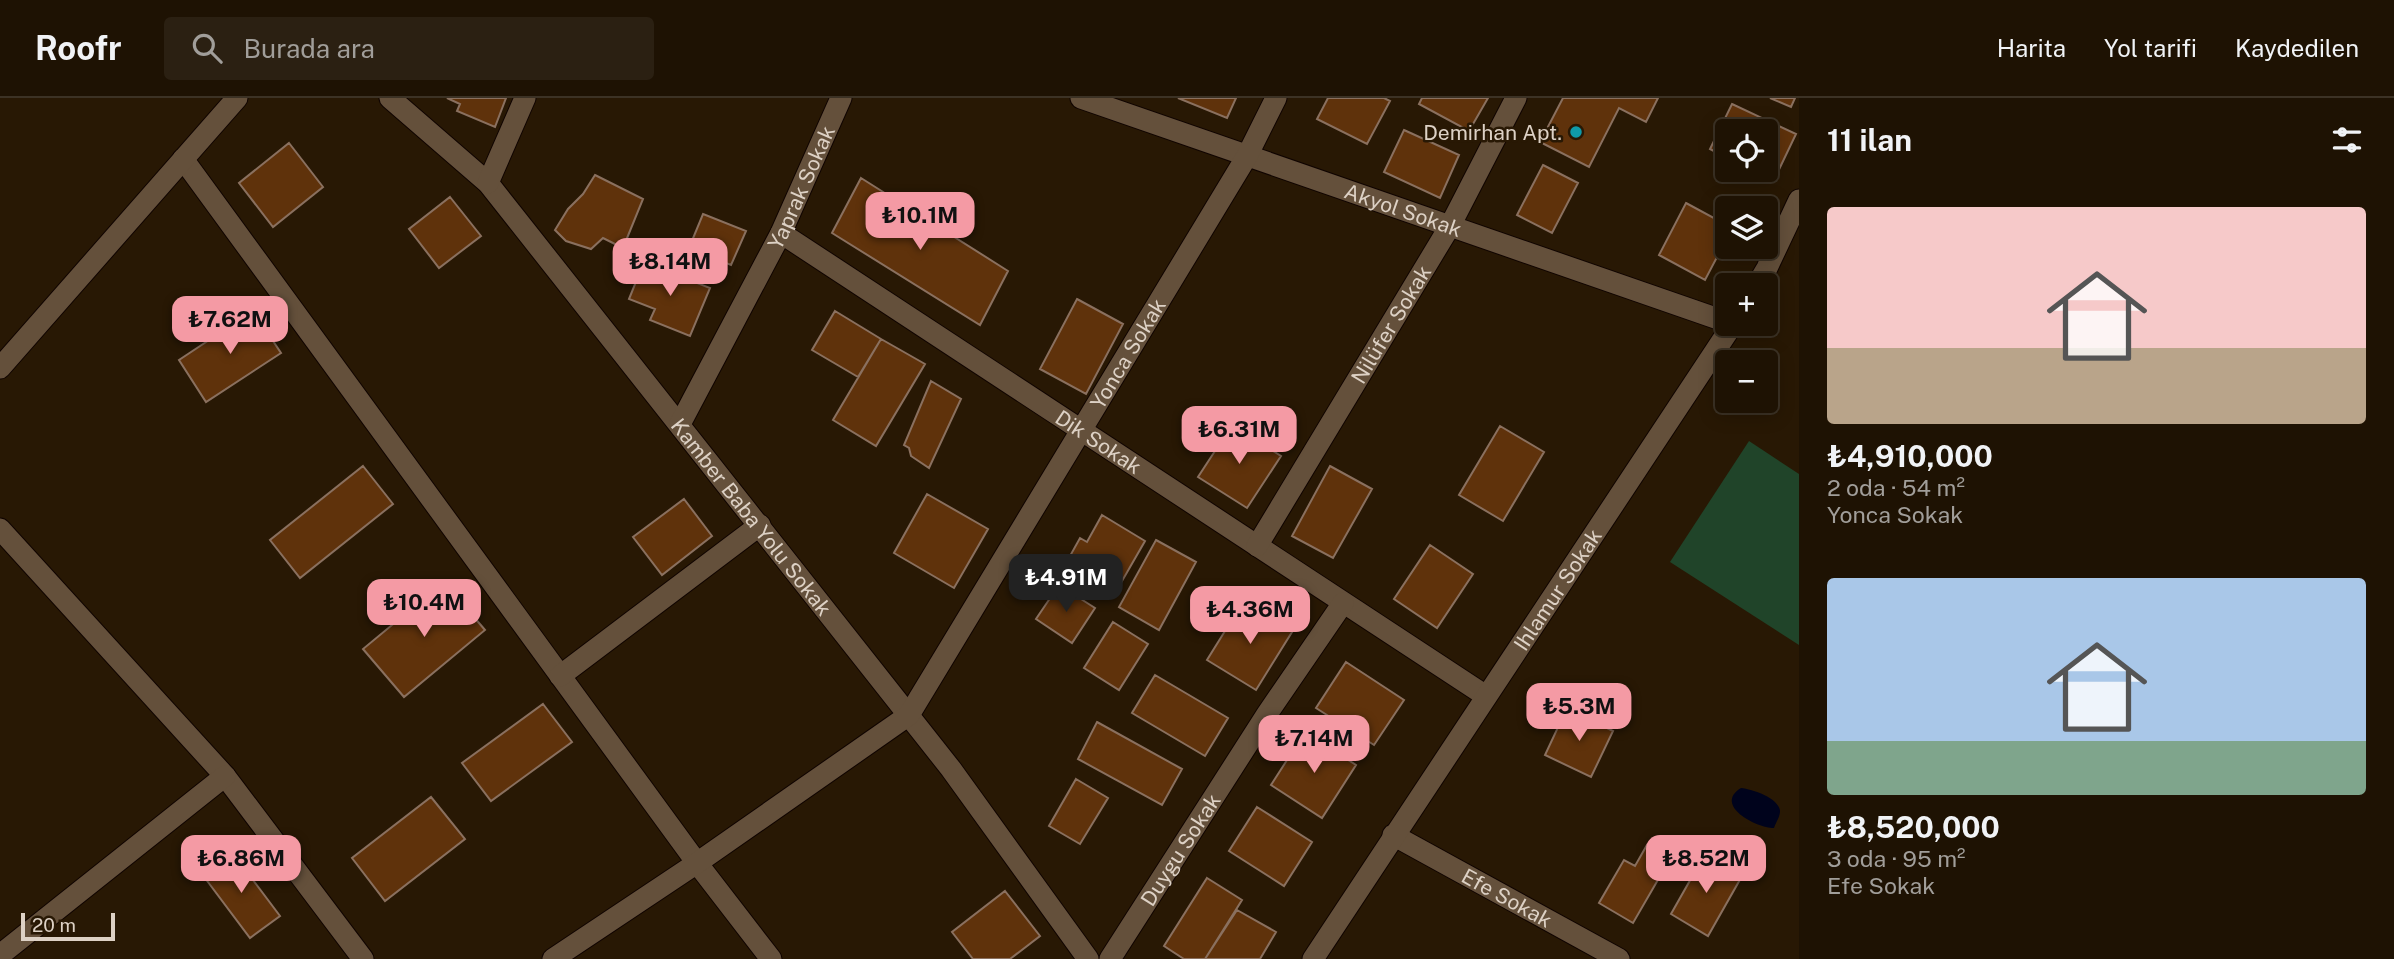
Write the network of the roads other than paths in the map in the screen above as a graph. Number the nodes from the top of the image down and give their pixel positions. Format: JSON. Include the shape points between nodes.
{"nodes":[{"id":1,"x":237,"y":98,"type":"edge"},
{"id":2,"x":390,"y":98,"type":"edge"},
{"id":3,"x":525,"y":98,"type":"edge"},
{"id":4,"x":841,"y":98,"type":"edge"},
{"id":5,"x":1081,"y":98,"type":"edge"},
{"id":6,"x":1276,"y":98,"type":"edge"},
{"id":7,"x":1516,"y":98,"type":"edge"},
{"id":8,"x":1247,"y":156,"type":"junction"},
{"id":9,"x":183,"y":159,"type":"junction"},
{"id":10,"x":488,"y":183,"type":"junction"},
{"id":11,"x":1799,"y":200,"type":"edge"},
{"id":12,"x":1450,"y":226,"type":"junction"},
{"id":13,"x":781,"y":233,"type":"junction"},
{"id":14,"x":1764,"y":273,"type":"edge"},
{"id":15,"x":1715,"y":317,"type":"edge"},
{"id":16,"x":1722,"y":336,"type":"edge"},
{"id":17,"x":0,"y":369,"type":"edge"},
{"id":18,"x":680,"y":424,"type":"junction"},
{"id":19,"x":1082,"y":430,"type":"junction"},
{"id":20,"x":760,"y":525,"type":"junction"},
{"id":21,"x":0,"y":529,"type":"edge"},
{"id":22,"x":1256,"y":546,"type":"junction"},
{"id":23,"x":1343,"y":603,"type":"junction"},
{"id":24,"x":560,"y":676,"type":"junction"},
{"id":25,"x":1486,"y":696,"type":"junction"},
{"id":26,"x":909,"y":715,"type":"junction"},
{"id":27,"x":225,"y":776,"type":"junction"},
{"id":28,"x":1393,"y":835,"type":"junction"},
{"id":29,"x":697,"y":863,"type":"junction"},
{"id":30,"x":1,"y":953,"type":"edge"},
{"id":31,"x":363,"y":959,"type":"edge"},
{"id":32,"x":553,"y":959,"type":"edge"},
{"id":33,"x":771,"y":959,"type":"edge"},
{"id":34,"x":1088,"y":959,"type":"edge"},
{"id":35,"x":1110,"y":959,"type":"edge"},
{"id":36,"x":1313,"y":959,"type":"edge"},
{"id":37,"x":1619,"y":959,"type":"edge"}],
"edges":[{"from":1,"to":9,"type":"street"},
{"from":2,"to":10,"type":"street","name":"Kamber Baba Yolu Sokak"},
{"from":3,"to":10,"type":"street"},
{"from":4,"to":13,"type":"street","name":"Yaprak Sokak"},
{"from":5,"to":8,"type":"street","name":"Akyol Sokak"},
{"from":6,"to":8,"type":"street","name":"Yonca Sokak"},
{"from":7,"to":12,"type":"street","name":"Nilüfer Sokak"},
{"from":8,"to":12,"type":"street","name":"Akyol Sokak"},
{"from":8,"to":19,"type":"street","name":"Yonca Sokak"},
{"from":9,"to":17,"type":"street"},
{"from":9,"to":24,"type":"street"},
{"from":10,"to":18,"type":"street","name":"Kamber Baba Yolu Sokak"},
{"from":11,"to":14,"type":"street"},
{"from":12,"to":15,"type":"street","name":"Akyol Sokak"},
{"from":12,"to":22,"type":"street","name":"Nilüfer Sokak"},
{"from":13,"to":18,"type":"street","name":"Yaprak Sokak"},
{"from":13,"to":19,"type":"street","name":"Dik Sokak"},
{"from":16,"to":25,"type":"street","name":"Ihlamur Sokak"},
{"from":18,"to":20,"type":"street","name":"Kamber Baba Yolu Sokak"},
{"from":19,"to":22,"type":"street","name":"Dik Sokak"},
{"from":19,"to":26,"type":"street","name":"Yonca Sokak"},
{"from":20,"to":24,"type":"street"},
{"from":20,"to":26,"type":"street","name":"Kamber Baba Yolu Sokak"},
{"from":21,"to":27,"type":"street"},
{"from":22,"to":23,"type":"street","name":"Dik Sokak"},
{"from":23,"to":25,"type":"street","name":"Dik Sokak"},
{"from":23,"to":35,"type":"street","name":"Duygu Sokak"},
{"from":24,"to":29,"type":"street"},
{"from":25,"to":28,"type":"street","name":"Ihlamur Sokak"},
{"from":26,"to":29,"type":"street"},
{"from":26,"to":34,"type":"street","name":"Kamber Baba Yolu Sokak"},
{"from":27,"to":30,"type":"street"},
{"from":27,"to":31,"type":"street"},
{"from":28,"to":36,"type":"street","name":"Ihlamur Sokak"},
{"from":28,"to":37,"type":"street","name":"Efe Sokak"},
{"from":29,"to":32,"type":"street"},
{"from":29,"to":33,"type":"street"}]}
